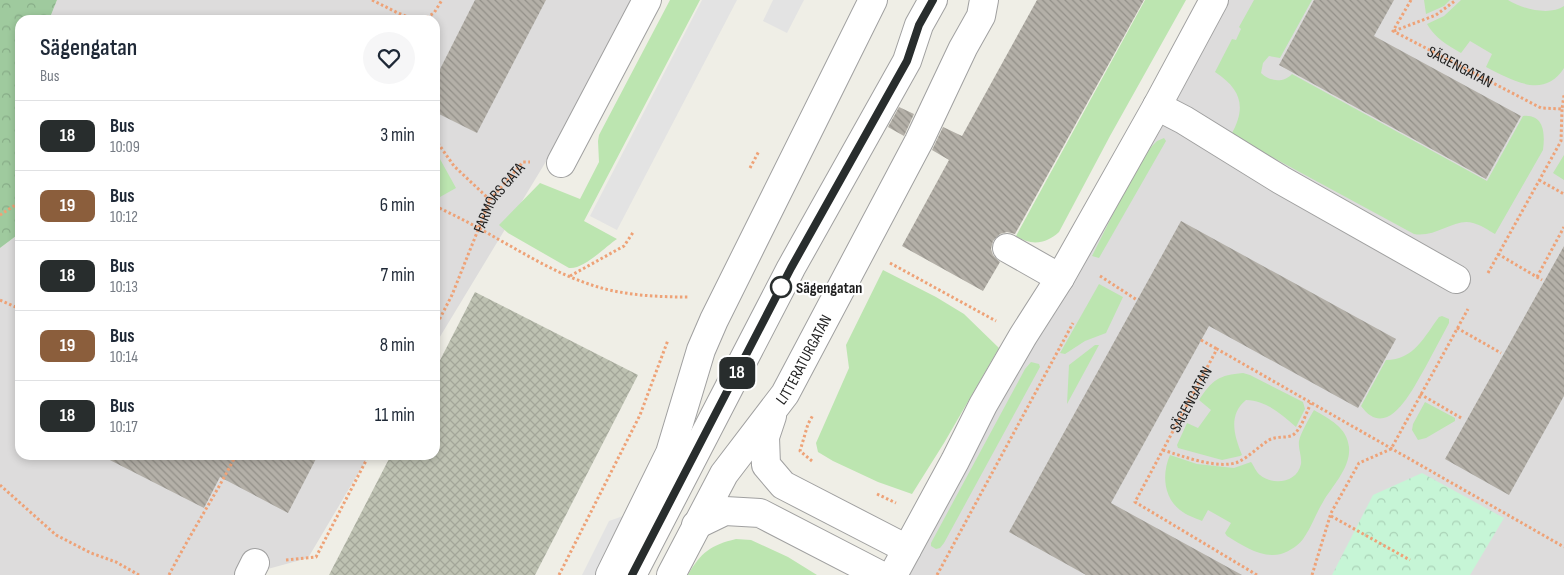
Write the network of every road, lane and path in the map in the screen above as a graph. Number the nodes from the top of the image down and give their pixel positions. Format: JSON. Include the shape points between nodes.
{"nodes":[{"id":1,"x":372,"y":0,"type":"edge"},
{"id":2,"x":442,"y":0,"type":"edge"},
{"id":3,"x":647,"y":0,"type":"edge"},
{"id":4,"x":873,"y":0,"type":"edge"},
{"id":5,"x":933,"y":0,"type":"edge"},
{"id":6,"x":984,"y":0,"type":"edge"},
{"id":7,"x":1214,"y":0,"type":"edge"},
{"id":8,"x":1411,"y":0,"type":"edge"},
{"id":9,"x":1456,"y":0,"type":"edge"},
{"id":10,"x":401,"y":15,"type":"edge"},
{"id":11,"x":432,"y":15,"type":"edge"},
{"id":12,"x":1393,"y":31,"type":"junction"},
{"id":13,"x":1564,"y":96,"type":"edge"},
{"id":14,"x":1157,"y":106,"type":"junction"},
{"id":15,"x":1562,"y":109,"type":"junction"},
{"id":16,"x":1562,"y":141,"type":"edge"},
{"id":17,"x":440,"y":146,"type":"edge"},
{"id":18,"x":561,"y":163,"type":"joint"},
{"id":19,"x":1539,"y":180,"type":"junction"},
{"id":20,"x":1564,"y":194,"type":"edge"},
{"id":21,"x":490,"y":200,"type":"junction"},
{"id":22,"x":15,"y":205,"type":"edge"},
{"id":23,"x":440,"y":208,"type":"edge"},
{"id":24,"x":0,"y":215,"type":"edge"},
{"id":25,"x":1564,"y":226,"type":"edge"},
{"id":26,"x":479,"y":228,"type":"junction"},
{"id":27,"x":634,"y":231,"type":"dead end"},
{"id":28,"x":1007,"y":248,"type":"dead end"},
{"id":29,"x":1498,"y":254,"type":"junction"},
{"id":30,"x":884,"y":260,"type":"dead end"},
{"id":31,"x":1100,"y":276,"type":"dead end"},
{"id":32,"x":569,"y":277,"type":"junction"},
{"id":33,"x":1486,"y":277,"type":"dead end"},
{"id":34,"x":1537,"y":277,"type":"junction"},
{"id":35,"x":1060,"y":278,"type":"junction"},
{"id":36,"x":1456,"y":278,"type":"dead end"},
{"id":37,"x":1542,"y":280,"type":"dead end"},
{"id":38,"x":688,"y":297,"type":"dead end"},
{"id":39,"x":0,"y":300,"type":"edge"},
{"id":40,"x":1137,"y":300,"type":"dead end"},
{"id":41,"x":1470,"y":306,"type":"dead end"},
{"id":42,"x":15,"y":308,"type":"edge"},
{"id":43,"x":440,"y":318,"type":"edge"},
{"id":44,"x":1458,"y":328,"type":"junction"},
{"id":45,"x":1023,"y":336,"type":"junction"},
{"id":46,"x":1201,"y":340,"type":"dead end"},
{"id":47,"x":1217,"y":349,"type":"junction"},
{"id":48,"x":1501,"y":353,"type":"dead end"},
{"id":49,"x":1420,"y":394,"type":"junction"},
{"id":50,"x":1311,"y":403,"type":"junction"},
{"id":51,"x":817,"y":408,"type":"dead end"},
{"id":52,"x":774,"y":410,"type":"junction"},
{"id":53,"x":1463,"y":419,"type":"dead end"},
{"id":54,"x":1391,"y":449,"type":"junction"},
{"id":55,"x":1163,"y":450,"type":"junction"},
{"id":56,"x":233,"y":460,"type":"edge"},
{"id":57,"x":366,"y":460,"type":"edge"},
{"id":58,"x":816,"y":465,"type":"dead end"},
{"id":59,"x":0,"y":485,"type":"edge"},
{"id":60,"x":868,"y":490,"type":"dead end"},
{"id":61,"x":1331,"y":516,"type":"junction"},
{"id":62,"x":696,"y":525,"type":"junction"},
{"id":63,"x":1564,"y":547,"type":"edge"},
{"id":64,"x":1410,"y":560,"type":"dead end"},
{"id":65,"x":899,"y":563,"type":"edge"},
{"id":66,"x":942,"y":566,"type":"dead end"},
{"id":67,"x":252,"y":569,"type":"edge"},
{"id":68,"x":139,"y":575,"type":"edge"},
{"id":69,"x":168,"y":575,"type":"edge"},
{"id":70,"x":610,"y":575,"type":"edge"},
{"id":71,"x":632,"y":575,"type":"edge"},
{"id":72,"x":671,"y":575,"type":"edge"},
{"id":73,"x":1257,"y":575,"type":"edge"},
{"id":74,"x":1312,"y":575,"type":"edge"}],
"edges":[{"from":1,"to":10,"type":"path"},
{"from":2,"to":11,"type":"path"},
{"from":3,"to":18,"type":"street"},
{"from":4,"to":70,"type":"street","via":[[714,320],[701,350],[670,453]]},
{"from":5,"to":71,"type":"street","via":[[919,25],[907,61],[791,268]]},
{"from":6,"to":52,"type":"street","name":"LITTERATURGATAN","via":[[980,16],[919,141]]},
{"from":7,"to":14,"type":"street"},
{"from":8,"to":12,"type":"path"},
{"from":9,"to":12,"type":"path","via":[[1436,15]]},
{"from":12,"to":15,"type":"path","name":"SÄGENGATAN","via":[[1541,108]]},
{"from":13,"to":15,"type":"path"},
{"from":14,"to":35,"type":"street"},
{"from":14,"to":36,"type":"street"},
{"from":15,"to":16,"type":"path"},
{"from":16,"to":19,"type":"path"},
{"from":17,"to":21,"type":"path","via":[[454,166]]},
{"from":18,"to":21,"type":"path","name":"FARMORS GATA","via":[[523,162]]},
{"from":19,"to":20,"type":"path"},
{"from":19,"to":29,"type":"path"},
{"from":21,"to":26,"type":"path","name":"FARMORS GATA"},
{"from":22,"to":24,"type":"path"},
{"from":23,"to":26,"type":"path"},
{"from":25,"to":34,"type":"path"},
{"from":26,"to":32,"type":"path"},
{"from":26,"to":43,"type":"path","name":"FARMORS GATA"},
{"from":27,"to":32,"type":"path","via":[[624,246]]},
{"from":28,"to":35,"type":"street"},
{"from":29,"to":33,"type":"path"},
{"from":29,"to":34,"type":"path"},
{"from":30,"to":45,"type":"path"},
{"from":31,"to":40,"type":"path"},
{"from":32,"to":38,"type":"path","via":[[610,290]]},
{"from":34,"to":37,"type":"path"},
{"from":35,"to":45,"type":"street"},
{"from":39,"to":42,"type":"path"},
{"from":41,"to":44,"type":"path"},
{"from":44,"to":48,"type":"path"},
{"from":44,"to":49,"type":"path"},
{"from":45,"to":65,"type":"street"},
{"from":46,"to":47,"type":"path"},
{"from":47,"to":50,"type":"path","name":"SÄGENGATAN"},
{"from":47,"to":55,"type":"path","name":"SÄGENGATAN"},
{"from":49,"to":53,"type":"path"},
{"from":49,"to":54,"type":"path"},
{"from":50,"to":54,"type":"path","name":"SÄGENGATAN"},
{"from":50,"to":55,"type":"path","via":[[1298,431],[1292,436],[1272,438],[1236,463],[1214,463]]},
{"from":51,"to":58,"type":"path","via":[[800,451]]},
{"from":52,"to":62,"type":"street","name":"LITTERATURGATAN","via":[[724,474]]},
{"from":52,"to":65,"type":"street","via":[[765,437],[766,465],[783,485]]},
{"from":54,"to":61,"type":"path","via":[[1360,463]]},
{"from":54,"to":63,"type":"path","name":"SÄGENGATAN"},
{"from":55,"to":73,"type":"path","name":"SÄGENGATAN","via":[[1135,502]]},
{"from":56,"to":69,"type":"path"},
{"from":57,"to":67,"type":"path","via":[[316,557]]},
{"from":59,"to":68,"type":"path","via":[[56,535]]},
{"from":60,"to":65,"type":"path","via":[[903,507]]},
{"from":61,"to":64,"type":"path"},
{"from":61,"to":74,"type":"path"},
{"from":62,"to":65,"type":"street","via":[[725,511],[760,513]]},
{"from":62,"to":72,"type":"street","name":"LITTERATURGATAN"},
{"from":65,"to":66,"type":"path","via":[[922,555]]}]}
